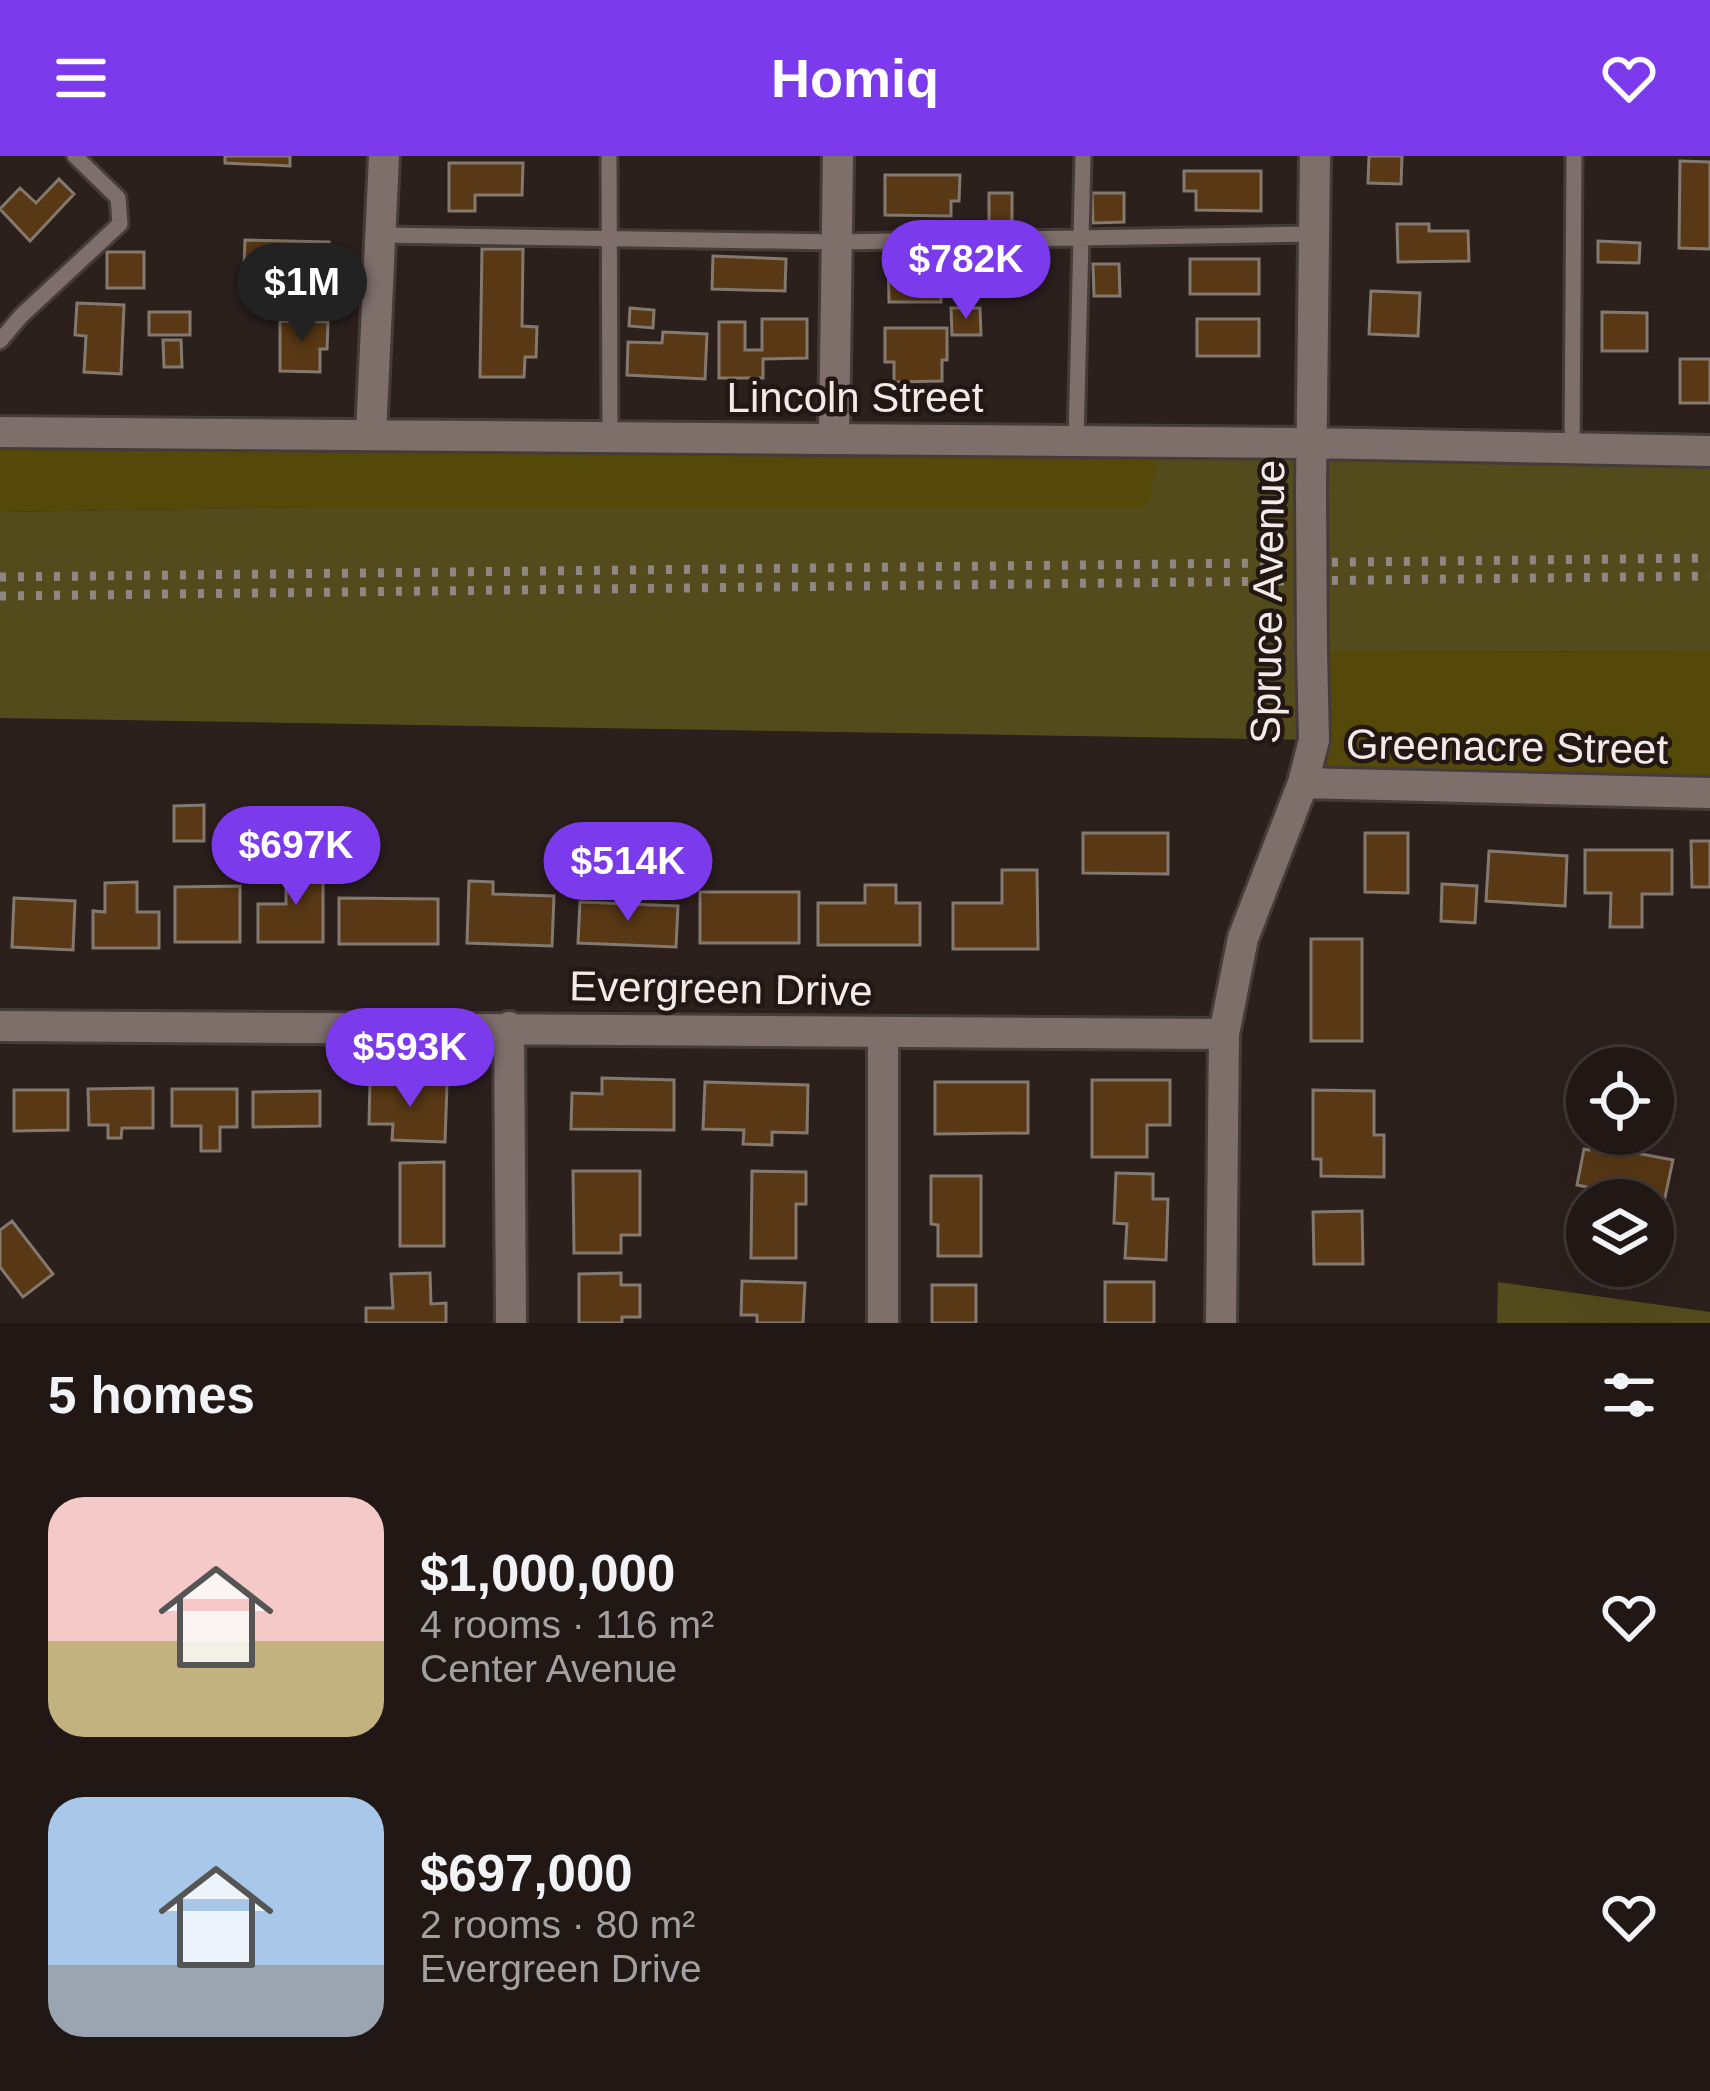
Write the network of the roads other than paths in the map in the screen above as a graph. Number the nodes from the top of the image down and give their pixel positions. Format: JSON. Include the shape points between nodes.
{"nodes":[{"id":1,"x":75,"y":156,"type":"edge"},
{"id":2,"x":384,"y":156,"type":"edge"},
{"id":3,"x":609,"y":156,"type":"edge"},
{"id":4,"x":838,"y":156,"type":"edge"},
{"id":5,"x":1083,"y":156,"type":"edge"},
{"id":6,"x":1315,"y":156,"type":"edge"},
{"id":7,"x":1574,"y":156,"type":"edge"},
{"id":8,"x":1314,"y":234,"type":"junction"},
{"id":9,"x":382,"y":235,"type":"junction"},
{"id":10,"x":608,"y":237,"type":"junction"},
{"id":11,"x":1082,"y":238,"type":"junction"},
{"id":12,"x":837,"y":242,"type":"junction"},
{"id":13,"x":0,"y":341,"type":"edge"},
{"id":14,"x":0,"y":432,"type":"edge"},
{"id":15,"x":371,"y":435,"type":"junction"},
{"id":16,"x":610,"y":437,"type":"junction"},
{"id":17,"x":834,"y":438,"type":"junction"},
{"id":18,"x":1076,"y":441,"type":"junction"},
{"id":19,"x":1312,"y":443,"type":"junction"},
{"id":20,"x":1572,"y":448,"type":"junction"},
{"id":21,"x":1710,"y":451,"type":"edge"},
{"id":22,"x":1303,"y":783,"type":"junction"},
{"id":23,"x":1710,"y":793,"type":"edge"},
{"id":24,"x":0,"y":1026,"type":"edge"},
{"id":25,"x":509,"y":1027,"type":"junction"},
{"id":26,"x":883,"y":1033,"type":"junction"},
{"id":27,"x":1224,"y":1034,"type":"junction"},
{"id":28,"x":511,"y":1323,"type":"edge"},
{"id":29,"x":883,"y":1323,"type":"edge"},
{"id":30,"x":1221,"y":1323,"type":"edge"}],
"edges":[{"from":1,"to":13,"type":"lane","via":[[118,198],[120,224]]},
{"from":2,"to":9,"type":"street"},
{"from":3,"to":10,"type":"lane"},
{"from":4,"to":12,"type":"street"},
{"from":5,"to":11,"type":"lane"},
{"from":6,"to":8,"type":"street","name":"Spruce Avenue"},
{"from":7,"to":20,"type":"lane"},
{"from":8,"to":11,"type":"lane"},
{"from":8,"to":19,"type":"street","name":"Spruce Avenue"},
{"from":9,"to":10,"type":"lane"},
{"from":9,"to":15,"type":"street"},
{"from":10,"to":12,"type":"lane"},
{"from":10,"to":16,"type":"lane"},
{"from":11,"to":12,"type":"lane"},
{"from":11,"to":18,"type":"lane"},
{"from":12,"to":17,"type":"street"},
{"from":14,"to":15,"type":"street","name":"Lincoln Street"},
{"from":15,"to":16,"type":"street","name":"Lincoln Street"},
{"from":16,"to":17,"type":"street","name":"Lincoln Street"},
{"from":17,"to":18,"type":"street","name":"Lincoln Street"},
{"from":18,"to":19,"type":"street","name":"Lincoln Street"},
{"from":19,"to":20,"type":"street","name":"Lincoln Street"},
{"from":19,"to":22,"type":"street","name":"Spruce Avenue","bridge":true,"via":[[1314,740]]},
{"from":20,"to":21,"type":"street","name":"Lincoln Street"},
{"from":22,"to":23,"type":"street","name":"Greenacre Street"},
{"from":22,"to":27,"type":"street","name":"Spruce Avenue","via":[[1243,938]]},
{"from":24,"to":25,"type":"street","name":"Evergreen Drive"},
{"from":25,"to":26,"type":"street","name":"Evergreen Drive"},
{"from":25,"to":28,"type":"street"},
{"from":26,"to":27,"type":"street","name":"Evergreen Drive"},
{"from":26,"to":29,"type":"street"},
{"from":27,"to":30,"type":"street","name":"Spruce Avenue"}]}
